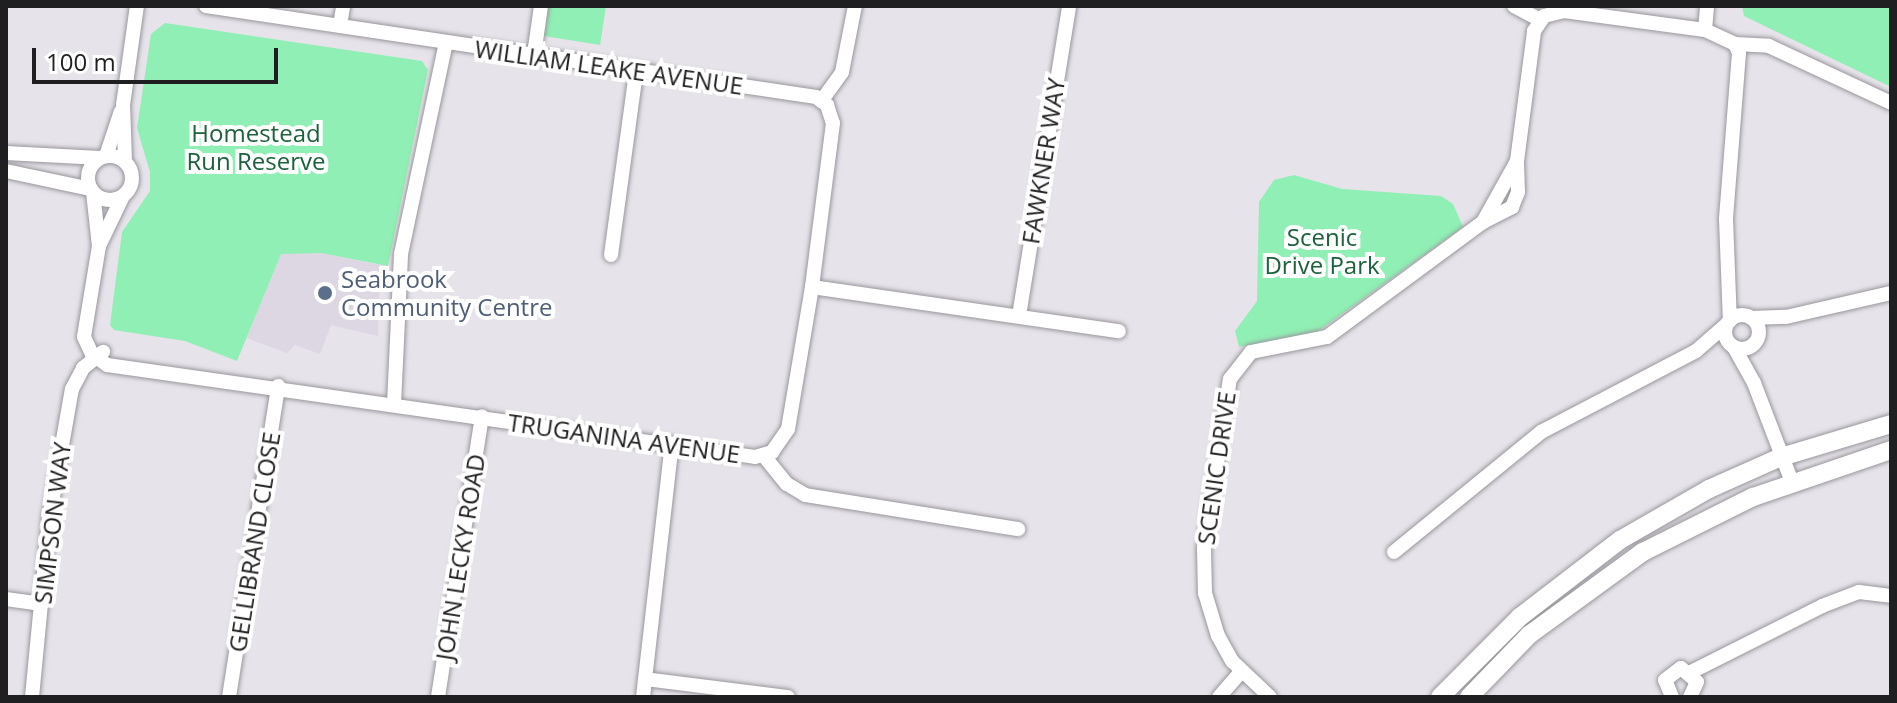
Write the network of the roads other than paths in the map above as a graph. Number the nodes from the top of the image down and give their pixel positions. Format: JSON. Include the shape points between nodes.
{"nodes":[{"id":1,"x":137,"y":6,"type":"edge"},
{"id":2,"x":206,"y":6,"type":"edge"},
{"id":3,"x":343,"y":6,"type":"edge"},
{"id":4,"x":541,"y":6,"type":"edge"},
{"id":5,"x":855,"y":6,"type":"edge"},
{"id":6,"x":1069,"y":6,"type":"edge"},
{"id":7,"x":1514,"y":6,"type":"edge"},
{"id":8,"x":1707,"y":6,"type":"edge"},
{"id":9,"x":1540,"y":20,"type":"junction"},
{"id":10,"x":340,"y":26,"type":"junction"},
{"id":11,"x":1705,"y":30,"type":"junction"},
{"id":12,"x":446,"y":43,"type":"junction"},
{"id":13,"x":1735,"y":44,"type":"junction"},
{"id":14,"x":534,"y":55,"type":"junction"},
{"id":15,"x":636,"y":72,"type":"junction"},
{"id":16,"x":822,"y":100,"type":"junction"},
{"id":17,"x":1891,"y":103,"type":"edge"},
{"id":18,"x":123,"y":105,"type":"junction"},
{"id":19,"x":6,"y":153,"type":"edge"},
{"id":20,"x":103,"y":157,"type":"junction"},
{"id":21,"x":125,"y":161,"type":"junction"},
{"id":22,"x":6,"y":171,"type":"edge"},
{"id":23,"x":92,"y":190,"type":"junction"},
{"id":24,"x":123,"y":196,"type":"junction"},
{"id":25,"x":99,"y":246,"type":"junction"},
{"id":26,"x":611,"y":255,"type":"dead end"},
{"id":27,"x":1732,"y":281,"type":"junction"},
{"id":28,"x":812,"y":287,"type":"junction"},
{"id":29,"x":1891,"y":293,"type":"edge"},
{"id":30,"x":1019,"y":316,"type":"junction"},
{"id":31,"x":1786,"y":317,"type":"junction"},
{"id":32,"x":1749,"y":318,"type":"junction"},
{"id":33,"x":1728,"y":323,"type":"junction"},
{"id":34,"x":1119,"y":331,"type":"dead end"},
{"id":35,"x":1756,"y":340,"type":"junction"},
{"id":36,"x":1733,"y":347,"type":"junction"},
{"id":37,"x":1696,"y":351,"type":"junction"},
{"id":38,"x":99,"y":355,"type":"junction"},
{"id":39,"x":1754,"y":383,"type":"junction"},
{"id":40,"x":278,"y":386,"type":"junction"},
{"id":41,"x":394,"y":404,"type":"junction"},
{"id":42,"x":482,"y":416,"type":"junction"},
{"id":43,"x":1891,"y":424,"type":"edge"},
{"id":44,"x":672,"y":444,"type":"junction"},
{"id":45,"x":1891,"y":450,"type":"edge"},
{"id":46,"x":764,"y":456,"type":"junction"},
{"id":47,"x":1781,"y":457,"type":"junction"},
{"id":48,"x":1792,"y":482,"type":"junction"},
{"id":49,"x":1018,"y":529,"type":"dead end"},
{"id":50,"x":1394,"y":552,"type":"dead end"},
{"id":51,"x":1891,"y":596,"type":"edge"},
{"id":52,"x":6,"y":599,"type":"edge"},
{"id":53,"x":42,"y":604,"type":"junction"},
{"id":54,"x":1241,"y":672,"type":"junction"},
{"id":55,"x":1691,"y":672,"type":"junction"},
{"id":56,"x":645,"y":679,"type":"junction"},
{"id":57,"x":1665,"y":695,"type":"edge"},
{"id":58,"x":32,"y":697,"type":"edge"},
{"id":59,"x":229,"y":697,"type":"edge"},
{"id":60,"x":438,"y":697,"type":"edge"},
{"id":61,"x":643,"y":697,"type":"edge"},
{"id":62,"x":788,"y":697,"type":"edge"},
{"id":63,"x":1219,"y":697,"type":"edge"},
{"id":64,"x":1270,"y":697,"type":"edge"},
{"id":65,"x":1440,"y":697,"type":"edge"},
{"id":66,"x":1469,"y":697,"type":"edge"},
{"id":67,"x":1690,"y":697,"type":"edge"}],
"edges":[{"from":1,"to":18,"type":"street"},
{"from":2,"to":10,"type":"street","name":"WILLIAM LEAKE AVENUE"},
{"from":3,"to":10,"type":"street"},
{"from":4,"to":14,"type":"street"},
{"from":5,"to":16,"type":"street","via":[[842,72]]},
{"from":6,"to":30,"type":"street","name":"FAWKNER WAY"},
{"from":7,"to":9,"type":"street"},
{"from":8,"to":11,"type":"street"},
{"from":9,"to":11,"type":"street","via":[[1564,11]]},
{"from":9,"to":54,"type":"street","name":"SCENIC DRIVE","via":[[1517,161],[1483,222],[1327,337],[1260,348],[1233,371],[1203,579],[1218,636]]},
{"from":10,"to":12,"type":"street","name":"WILLIAM LEAKE AVENUE"},
{"from":11,"to":13,"type":"street"},
{"from":12,"to":14,"type":"street","name":"WILLIAM LEAKE AVENUE"},
{"from":12,"to":41,"type":"street","via":[[401,254]]},
{"from":13,"to":17,"type":"street","via":[[1769,46]]},
{"from":13,"to":27,"type":"street","via":[[1739,53],[1726,219]]},
{"from":14,"to":15,"type":"street","name":"WILLIAM LEAKE AVENUE"},
{"from":15,"to":16,"type":"street","name":"WILLIAM LEAKE AVENUE"},
{"from":15,"to":26,"type":"street"},
{"from":16,"to":28,"type":"street","via":[[833,129]]},
{"from":18,"to":20,"type":"street"},
{"from":18,"to":21,"type":"street"},
{"from":19,"to":20,"type":"street"},
{"from":20,"to":21,"type":"street"},
{"from":20,"to":23,"type":"street","via":[[89,172]]},
{"from":21,"to":24,"type":"street","via":[[133,178]]},
{"from":22,"to":23,"type":"street"},
{"from":23,"to":24,"type":"street","via":[[111,200]]},
{"from":23,"to":25,"type":"street"},
{"from":24,"to":25,"type":"street"},
{"from":25,"to":38,"type":"street","via":[[88,315]]},
{"from":27,"to":32,"type":"street"},
{"from":27,"to":33,"type":"street"},
{"from":28,"to":30,"type":"street"},
{"from":28,"to":46,"type":"street","name":"TRUGANINA AVENUE","via":[[788,429],[779,446]]},
{"from":29,"to":31,"type":"street"},
{"from":30,"to":34,"type":"street"},
{"from":31,"to":32,"type":"street"},
{"from":31,"to":35,"type":"street"},
{"from":32,"to":33,"type":"street"},
{"from":32,"to":35,"type":"street"},
{"from":33,"to":36,"type":"street"},
{"from":33,"to":37,"type":"street"},
{"from":35,"to":36,"type":"street"},
{"from":35,"to":39,"type":"street"},
{"from":36,"to":37,"type":"street"},
{"from":36,"to":39,"type":"street"},
{"from":37,"to":50,"type":"street","via":[[1541,432]]},
{"from":38,"to":40,"type":"street","name":"TRUGANINA AVENUE","via":[[140,367]]},
{"from":38,"to":53,"type":"street","name":"SIMPSON WAY","via":[[72,389],[52,497]]},
{"from":39,"to":47,"type":"street"},
{"from":40,"to":41,"type":"street","name":"TRUGANINA AVENUE"},
{"from":40,"to":59,"type":"street","name":"GELLIBRAND CLOSE"},
{"from":41,"to":42,"type":"street","name":"TRUGANINA AVENUE"},
{"from":42,"to":44,"type":"street","name":"TRUGANINA AVENUE"},
{"from":42,"to":60,"type":"street","name":"JOHN LECKY ROAD"},
{"from":43,"to":47,"type":"street"},
{"from":44,"to":46,"type":"street","name":"TRUGANINA AVENUE"},
{"from":44,"to":56,"type":"street"},
{"from":45,"to":48,"type":"street"},
{"from":46,"to":49,"type":"street","via":[[787,484],[805,495]]},
{"from":47,"to":48,"type":"street"},
{"from":47,"to":65,"type":"street","via":[[1709,489],[1620,540],[1520,617]]},
{"from":48,"to":66,"type":"street","via":[[1683,530],[1603,578],[1529,635]]},
{"from":51,"to":55,"type":"street","via":[[1859,592],[1822,606]]},
{"from":52,"to":53,"type":"street"},
{"from":53,"to":58,"type":"street","name":"SIMPSON WAY"},
{"from":54,"to":63,"type":"street"},
{"from":54,"to":64,"type":"street","name":"SCENIC DRIVE"},
{"from":55,"to":57,"type":"street","via":[[1671,671]]},
{"from":55,"to":67,"type":"street","via":[[1696,688]]},
{"from":56,"to":61,"type":"street"},
{"from":56,"to":62,"type":"street"}]}
